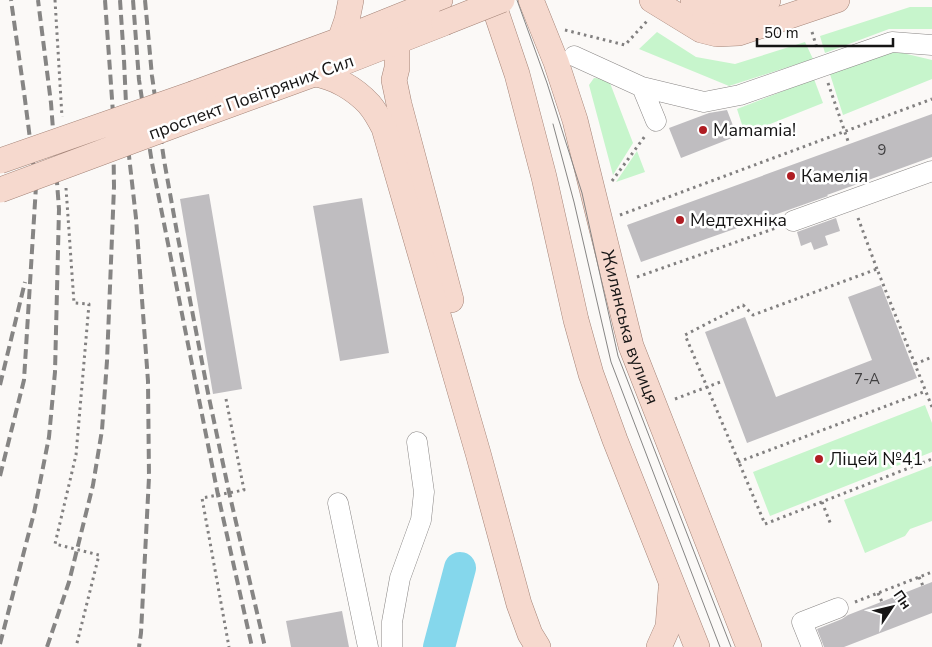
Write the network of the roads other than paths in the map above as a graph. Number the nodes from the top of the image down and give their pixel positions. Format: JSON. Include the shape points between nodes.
{"nodes":[{"id":1,"x":350,"y":0,"type":"edge"},
{"id":2,"x":492,"y":0,"type":"edge"},
{"id":3,"x":502,"y":0,"type":"edge"},
{"id":4,"x":531,"y":0,"type":"edge"},
{"id":5,"x":693,"y":0,"type":"edge"},
{"id":6,"x":768,"y":0,"type":"edge"},
{"id":7,"x":837,"y":0,"type":"edge"},
{"id":8,"x":441,"y":8,"type":"edge"},
{"id":9,"x":651,"y":9,"type":"edge"},
{"id":10,"x":340,"y":40,"type":"junction"},
{"id":11,"x":397,"y":42,"type":"junction"},
{"id":12,"x":932,"y":45,"type":"edge"},
{"id":13,"x":574,"y":56,"type":"dead end"},
{"id":14,"x":314,"y":74,"type":"junction"},
{"id":15,"x":642,"y":87,"type":"junction"},
{"id":16,"x":197,"y":104,"type":"junction"},
{"id":17,"x":656,"y":121,"type":"road end"},
{"id":18,"x":0,"y":162,"type":"edge"},
{"id":19,"x":932,"y":171,"type":"edge"},
{"id":20,"x":0,"y":190,"type":"edge"},
{"id":21,"x":793,"y":222,"type":"road end"},
{"id":22,"x":417,"y":442,"type":"dead end"},
{"id":23,"x":338,"y":503,"type":"dead end"},
{"id":24,"x":671,"y":582,"type":"junction"},
{"id":25,"x":838,"y":608,"type":"road end"},
{"id":26,"x":368,"y":647,"type":"edge"},
{"id":27,"x":392,"y":647,"type":"edge"},
{"id":28,"x":538,"y":647,"type":"edge"},
{"id":29,"x":554,"y":647,"type":"edge"},
{"id":30,"x":659,"y":647,"type":"edge"},
{"id":31,"x":697,"y":647,"type":"edge"},
{"id":32,"x":748,"y":647,"type":"edge"},
{"id":33,"x":812,"y":647,"type":"edge"}],
"edges":[{"from":1,"to":10,"type":"main road"},
{"from":2,"to":24,"type":"main road","via":[[517,74],[591,374]]},
{"from":3,"to":8,"type":"main road","name":"проспект Повітряних Сил","bridge":true},
{"from":4,"to":32,"type":"main road","name":"Жилянська вулиця","via":[[575,120],[631,346]]},
{"from":5,"to":6,"type":"main road","via":[[711,10],[728,12]]},
{"from":7,"to":9,"type":"main road","via":[[739,33],[717,34],[701,30]]},
{"from":8,"to":10,"type":"main road","name":"проспект Повітряних Сил"},
{"from":8,"to":11,"type":"main road","name":"проспект Повітряних Сил"},
{"from":10,"to":16,"type":"main road","name":"проспект Повітряних Сил"},
{"from":11,"to":14,"type":"main road","name":"проспект Повітряних Сил"},
{"from":11,"to":29,"type":"main road","via":[[394,80],[398,104],[521,558],[538,613]]},
{"from":12,"to":15,"type":"lane","via":[[892,42],[740,95],[704,102]]},
{"from":13,"to":15,"type":"lane"},
{"from":14,"to":16,"type":"main road","name":"проспект Повітряних Сил"},
{"from":14,"to":28,"type":"main road","via":[[324,75],[349,87],[370,105],[384,128],[519,604]]},
{"from":15,"to":17,"type":"lane"},
{"from":16,"to":18,"type":"main road","name":"проспект Повітряних Сил","bridge":true},
{"from":16,"to":20,"type":"main road","name":"проспект Повітряних Сил","bridge":true},
{"from":19,"to":21,"type":"lane"},
{"from":22,"to":27,"type":"lane","via":[[424,492],[421,520],[400,578],[392,622]]},
{"from":23,"to":26,"type":"lane"},
{"from":24,"to":30,"type":"main road","via":[[668,627]]},
{"from":24,"to":31,"type":"main road"},
{"from":25,"to":33,"type":"lane","via":[[802,622]]}]}
